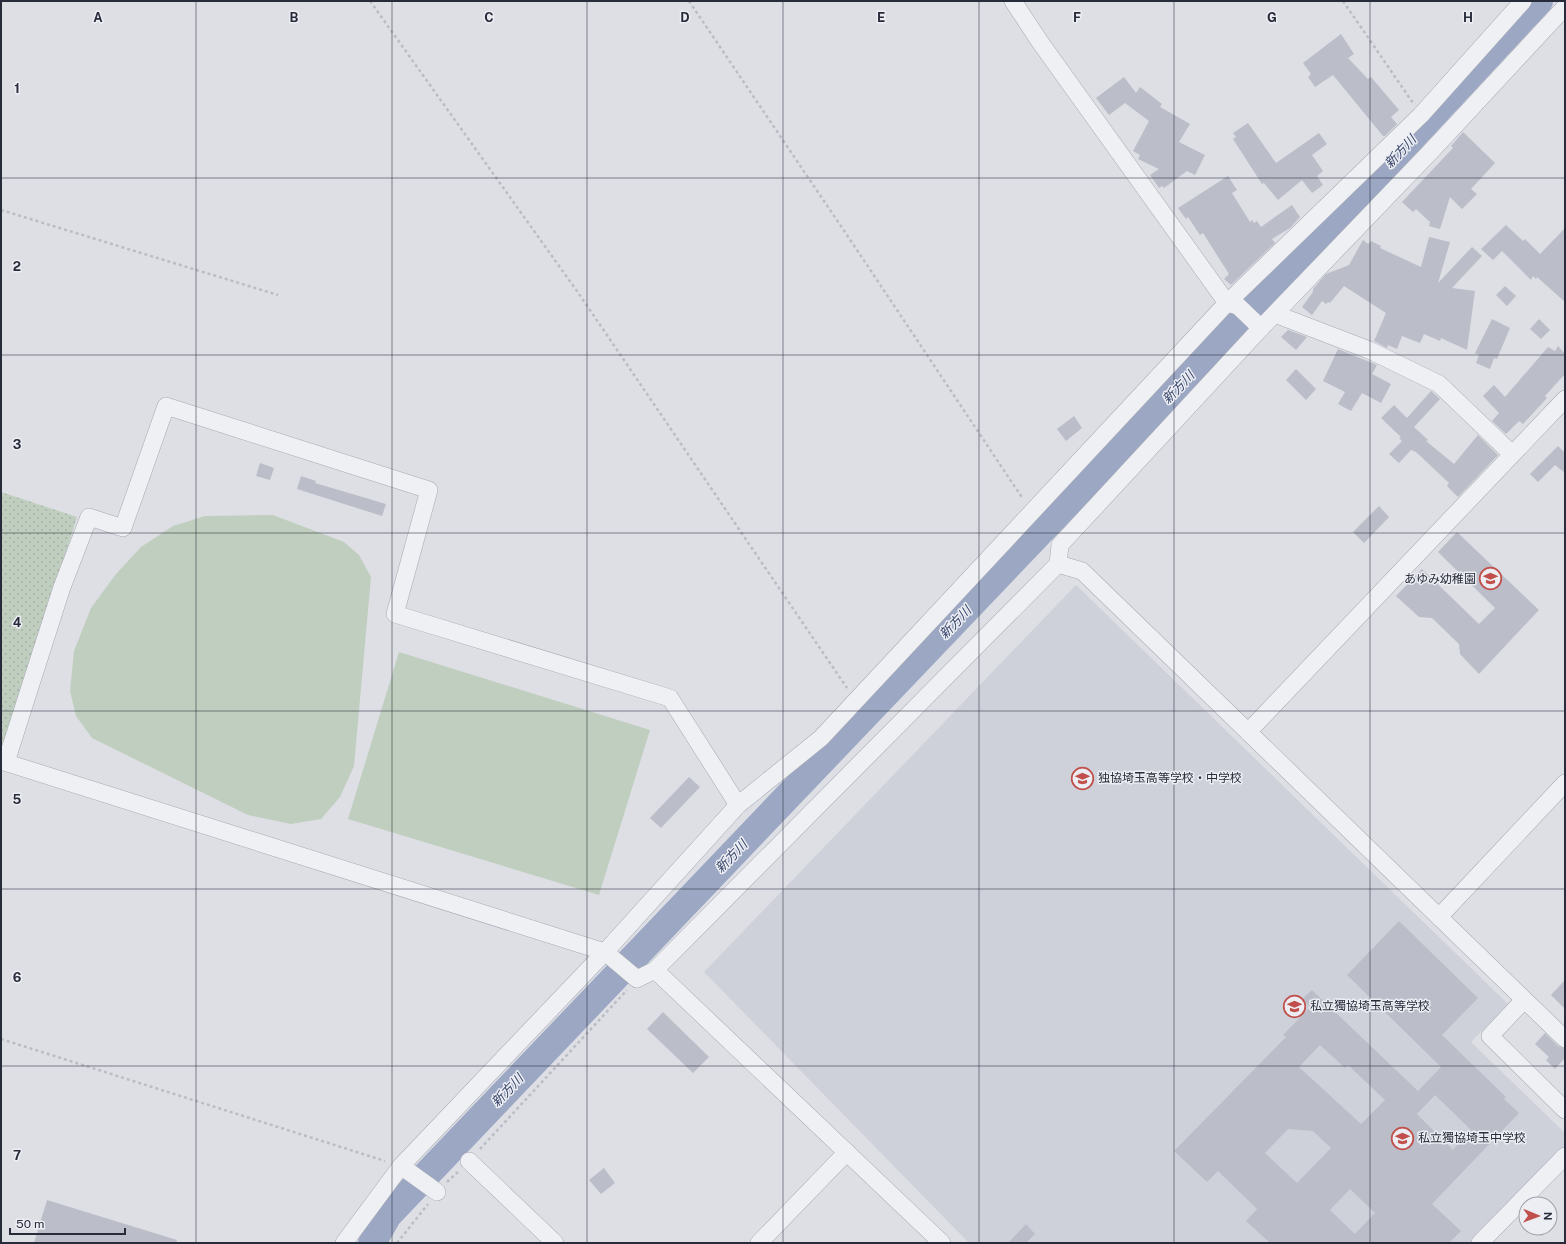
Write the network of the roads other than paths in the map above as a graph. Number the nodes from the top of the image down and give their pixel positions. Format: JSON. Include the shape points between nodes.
{"nodes":[{"id":1,"x":1013,"y":1,"type":"edge"},
{"id":2,"x":1523,"y":1,"type":"edge"},
{"id":3,"x":1565,"y":7,"type":"edge"},
{"id":4,"x":1233,"y":304,"type":"junction"},
{"id":5,"x":1274,"y":314,"type":"junction"},
{"id":6,"x":1258,"y":325,"type":"junction"},
{"id":7,"x":1565,"y":399,"type":"edge"},
{"id":8,"x":1512,"y":454,"type":"junction"},
{"id":9,"x":1058,"y":564,"type":"junction"},
{"id":10,"x":1248,"y":732,"type":"junction"},
{"id":11,"x":4,"y":761,"type":"edge"},
{"id":12,"x":1565,"y":783,"type":"edge"},
{"id":13,"x":738,"y":805,"type":"junction"},
{"id":14,"x":1439,"y":917,"type":"junction"},
{"id":15,"x":611,"y":956,"type":"junction"},
{"id":16,"x":655,"y":970,"type":"junction"},
{"id":17,"x":1524,"y":1000,"type":"junction"},
{"id":18,"x":1565,"y":1039,"type":"edge"},
{"id":19,"x":1565,"y":1110,"type":"edge"},
{"id":20,"x":847,"y":1152,"type":"junction"},
{"id":21,"x":1565,"y":1156,"type":"edge"},
{"id":22,"x":469,"y":1161,"type":"road end"},
{"id":23,"x":401,"y":1166,"type":"junction"},
{"id":24,"x":437,"y":1192,"type":"road end"},
{"id":25,"x":344,"y":1243,"type":"edge"},
{"id":26,"x":555,"y":1243,"type":"edge"},
{"id":27,"x":759,"y":1243,"type":"edge"},
{"id":28,"x":942,"y":1243,"type":"edge"},
{"id":29,"x":1480,"y":1243,"type":"edge"}],
"edges":[{"from":1,"to":4,"type":"street","via":[[1040,42]]},
{"from":2,"to":4,"type":"street","via":[[1421,115]]},
{"from":3,"to":5,"type":"street"},
{"from":4,"to":6,"type":"street"},
{"from":4,"to":13,"type":"street","via":[[1031,512],[821,738]]},
{"from":5,"to":6,"type":"street"},
{"from":5,"to":8,"type":"street","via":[[1369,350],[1439,384]]},
{"from":6,"to":9,"type":"street","via":[[1060,545]]},
{"from":7,"to":8,"type":"street"},
{"from":8,"to":10,"type":"street"},
{"from":9,"to":10,"type":"street","via":[[1082,571]]},
{"from":9,"to":16,"type":"street"},
{"from":10,"to":14,"type":"street"},
{"from":11,"to":13,"type":"street","via":[[88,517],[123,528],[166,406],[429,490],[395,614],[670,698]]},
{"from":11,"to":15,"type":"street"},
{"from":12,"to":14,"type":"street"},
{"from":13,"to":15,"type":"street"},
{"from":14,"to":17,"type":"street"},
{"from":15,"to":16,"type":"street","via":[[636,979]]},
{"from":15,"to":23,"type":"street"},
{"from":16,"to":20,"type":"street"},
{"from":17,"to":18,"type":"street"},
{"from":17,"to":19,"type":"street","via":[[1490,1036]]},
{"from":20,"to":27,"type":"street"},
{"from":20,"to":28,"type":"street"},
{"from":21,"to":29,"type":"street"},
{"from":22,"to":26,"type":"street"},
{"from":23,"to":24,"type":"street"},
{"from":23,"to":25,"type":"street"}]}
